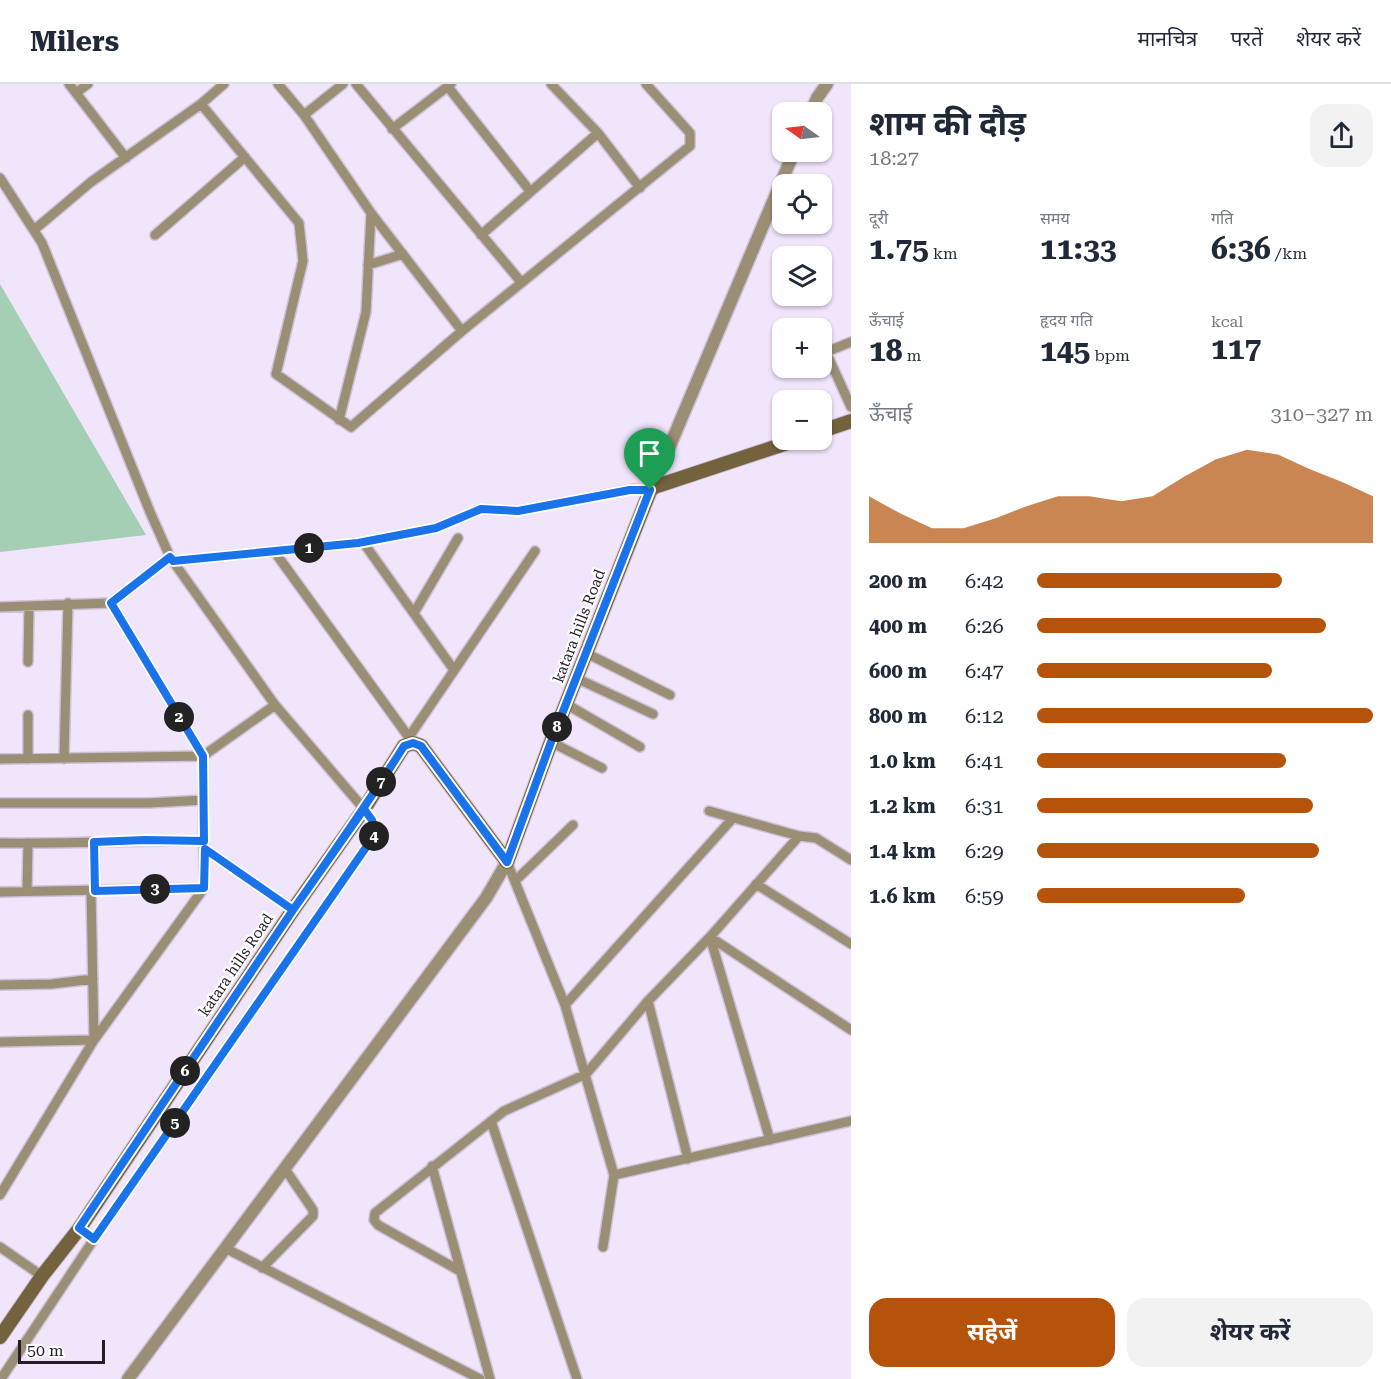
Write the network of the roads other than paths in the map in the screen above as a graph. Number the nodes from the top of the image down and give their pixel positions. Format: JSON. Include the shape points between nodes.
{"nodes":[{"id":1,"x":69,"y":84,"type":"edge"},
{"id":2,"x":87,"y":84,"type":"edge"},
{"id":3,"x":224,"y":84,"type":"edge"},
{"id":4,"x":278,"y":84,"type":"edge"},
{"id":5,"x":343,"y":84,"type":"edge"},
{"id":6,"x":356,"y":84,"type":"edge"},
{"id":7,"x":551,"y":84,"type":"edge"},
{"id":8,"x":646,"y":84,"type":"edge"},
{"id":9,"x":827,"y":84,"type":"edge"},
{"id":10,"x":450,"y":85,"type":"edge"},
{"id":11,"x":76,"y":93,"type":"junction"},
{"id":12,"x":815,"y":102,"type":"edge"},
{"id":13,"x":201,"y":104,"type":"junction"},
{"id":14,"x":303,"y":116,"type":"junction"},
{"id":15,"x":392,"y":129,"type":"junction"},
{"id":16,"x":598,"y":133,"type":"junction"},
{"id":17,"x":245,"y":157,"type":"junction"},
{"id":18,"x":126,"y":158,"type":"junction"},
{"id":19,"x":790,"y":162,"type":"edge"},
{"id":20,"x":0,"y":178,"type":"edge"},
{"id":21,"x":640,"y":188,"type":"junction"},
{"id":22,"x":530,"y":191,"type":"junction"},
{"id":23,"x":371,"y":213,"type":"junction"},
{"id":24,"x":34,"y":230,"type":"junction"},
{"id":25,"x":155,"y":235,"type":"dead end"},
{"id":26,"x":481,"y":235,"type":"junction"},
{"id":27,"x":403,"y":254,"type":"junction"},
{"id":28,"x":368,"y":265,"type":"junction"},
{"id":29,"x":520,"y":282,"type":"junction"},
{"id":30,"x":462,"y":331,"type":"junction"},
{"id":31,"x":851,"y":342,"type":"edge"},
{"id":32,"x":851,"y":407,"type":"edge"},
{"id":33,"x":339,"y":420,"type":"junction"},
{"id":34,"x":851,"y":421,"type":"edge"},
{"id":35,"x":832,"y":428,"type":"edge"},
{"id":36,"x":772,"y":448,"type":"edge"},
{"id":37,"x":644,"y":489,"type":"junction"},
{"id":38,"x":458,"y":538,"type":"dead end"},
{"id":39,"x":363,"y":542,"type":"junction"},
{"id":40,"x":274,"y":551,"type":"junction"},
{"id":41,"x":535,"y":551,"type":"dead end"},
{"id":42,"x":172,"y":559,"type":"junction"},
{"id":43,"x":68,"y":603,"type":"junction"},
{"id":44,"x":111,"y":603,"type":"junction"},
{"id":45,"x":28,"y":606,"type":"junction"},
{"id":46,"x":0,"y":607,"type":"edge"},
{"id":47,"x":414,"y":613,"type":"junction"},
{"id":48,"x":586,"y":653,"type":"junction"},
{"id":49,"x":28,"y":662,"type":"dead end"},
{"id":50,"x":454,"y":669,"type":"junction"},
{"id":51,"x":576,"y":678,"type":"junction"},
{"id":52,"x":670,"y":695,"type":"dead end"},
{"id":53,"x":566,"y":704,"type":"junction"},
{"id":54,"x":275,"y":705,"type":"junction"},
{"id":55,"x":653,"y":714,"type":"dead end"},
{"id":56,"x":27,"y":716,"type":"dead end"},
{"id":57,"x":411,"y":740,"type":"junction"},
{"id":58,"x":551,"y":742,"type":"junction"},
{"id":59,"x":640,"y":747,"type":"dead end"},
{"id":60,"x":203,"y":756,"type":"junction"},
{"id":61,"x":0,"y":759,"type":"edge"},
{"id":62,"x":28,"y":759,"type":"junction"},
{"id":63,"x":64,"y":759,"type":"junction"},
{"id":64,"x":602,"y":768,"type":"dead end"},
{"id":65,"x":204,"y":800,"type":"junction"},
{"id":66,"x":0,"y":802,"type":"edge"},
{"id":67,"x":364,"y":809,"type":"junction"},
{"id":68,"x":709,"y":811,"type":"dead end"},
{"id":69,"x":733,"y":818,"type":"junction"},
{"id":70,"x":573,"y":825,"type":"dead end"},
{"id":71,"x":799,"y":836,"type":"junction"},
{"id":72,"x":94,"y":842,"type":"junction"},
{"id":73,"x":0,"y":843,"type":"edge"},
{"id":74,"x":28,"y":843,"type":"junction"},
{"id":75,"x":204,"y":845,"type":"junction"},
{"id":76,"x":851,"y":860,"type":"edge"},
{"id":77,"x":507,"y":862,"type":"junction"},
{"id":78,"x":515,"y":881,"type":"junction"},
{"id":79,"x":756,"y":884,"type":"junction"},
{"id":80,"x":204,"y":888,"type":"junction"},
{"id":81,"x":27,"y":891,"type":"junction"},
{"id":82,"x":93,"y":891,"type":"junction"},
{"id":83,"x":0,"y":892,"type":"edge"},
{"id":84,"x":293,"y":910,"type":"junction"},
{"id":85,"x":710,"y":937,"type":"junction"},
{"id":86,"x":851,"y":944,"type":"edge"},
{"id":87,"x":93,"y":979,"type":"junction"},
{"id":88,"x":0,"y":985,"type":"edge"},
{"id":89,"x":648,"y":1001,"type":"junction"},
{"id":90,"x":565,"y":1005,"type":"junction"},
{"id":91,"x":851,"y":1030,"type":"edge"},
{"id":92,"x":93,"y":1040,"type":"junction"},
{"id":93,"x":0,"y":1042,"type":"edge"},
{"id":94,"x":585,"y":1074,"type":"junction"},
{"id":95,"x":491,"y":1120,"type":"junction"},
{"id":96,"x":851,"y":1121,"type":"edge"},
{"id":97,"x":770,"y":1140,"type":"junction"},
{"id":98,"x":688,"y":1158,"type":"junction"},
{"id":99,"x":432,"y":1166,"type":"junction"},
{"id":100,"x":285,"y":1169,"type":"junction"},
{"id":101,"x":614,"y":1175,"type":"junction"},
{"id":102,"x":0,"y":1195,"type":"edge"},
{"id":103,"x":79,"y":1228,"type":"junction"},
{"id":104,"x":94,"y":1239,"type":"junction"},
{"id":105,"x":0,"y":1247,"type":"edge"},
{"id":106,"x":603,"y":1247,"type":"dead end"},
{"id":107,"x":226,"y":1249,"type":"junction"},
{"id":108,"x":262,"y":1268,"type":"junction"},
{"id":109,"x":460,"y":1271,"type":"junction"},
{"id":110,"x":42,"y":1276,"type":"junction"},
{"id":111,"x":0,"y":1337,"type":"edge"},
{"id":112,"x":1,"y":1379,"type":"edge"},
{"id":113,"x":128,"y":1379,"type":"edge"},
{"id":114,"x":480,"y":1379,"type":"edge"},
{"id":115,"x":490,"y":1379,"type":"edge"},
{"id":116,"x":577,"y":1379,"type":"edge"}],
"edges":[{"from":1,"to":11,"type":"street"},
{"from":2,"to":11,"type":"street"},
{"from":3,"to":13,"type":"street"},
{"from":4,"to":14,"type":"street"},
{"from":5,"to":14,"type":"street"},
{"from":6,"to":15,"type":"street"},
{"from":7,"to":16,"type":"street"},
{"from":8,"to":21,"type":"street","via":[[690,133],[690,146]]},
{"from":9,"to":12,"type":"street"},
{"from":10,"to":15,"type":"street"},
{"from":10,"to":22,"type":"street"},
{"from":11,"to":18,"type":"street"},
{"from":13,"to":17,"type":"street"},
{"from":13,"to":18,"type":"street"},
{"from":14,"to":23,"type":"street"},
{"from":15,"to":26,"type":"street"},
{"from":16,"to":21,"type":"street"},
{"from":16,"to":22,"type":"street"},
{"from":17,"to":25,"type":"street"},
{"from":17,"to":33,"type":"street","via":[[299,223],[303,261],[276,374]]},
{"from":18,"to":24,"type":"street"},
{"from":19,"to":37,"type":"street"},
{"from":20,"to":24,"type":"street"},
{"from":21,"to":29,"type":"street"},
{"from":22,"to":26,"type":"street"},
{"from":23,"to":27,"type":"street"},
{"from":23,"to":28,"type":"street"},
{"from":24,"to":42,"type":"street"},
{"from":26,"to":29,"type":"street"},
{"from":27,"to":28,"type":"street"},
{"from":27,"to":30,"type":"street"},
{"from":28,"to":33,"type":"street","via":[[366,312]]},
{"from":29,"to":30,"type":"street"},
{"from":30,"to":33,"type":"street","via":[[351,427]]},
{"from":31,"to":32,"type":"street","via":[[826,352]]},
{"from":34,"to":35,"type":"main road"},
{"from":36,"to":37,"type":"main road"},
{"from":37,"to":39,"type":"street","via":[[518,511],[481,509],[436,528]]},
{"from":37,"to":48,"type":"main road","name":"katara hills Road"},
{"from":38,"to":47,"type":"street"},
{"from":39,"to":40,"type":"street"},
{"from":39,"to":47,"type":"street"},
{"from":40,"to":42,"type":"street"},
{"from":40,"to":57,"type":"street"},
{"from":41,"to":50,"type":"street"},
{"from":42,"to":44,"type":"street"},
{"from":42,"to":54,"type":"street"},
{"from":43,"to":44,"type":"street"},
{"from":43,"to":45,"type":"street"},
{"from":43,"to":63,"type":"street"},
{"from":44,"to":60,"type":"street"},
{"from":45,"to":46,"type":"street"},
{"from":45,"to":49,"type":"street"},
{"from":47,"to":50,"type":"street"},
{"from":48,"to":51,"type":"main road","name":"katara hills Road"},
{"from":48,"to":52,"type":"street"},
{"from":50,"to":57,"type":"street"},
{"from":51,"to":53,"type":"main road","name":"katara hills Road"},
{"from":51,"to":55,"type":"street"},
{"from":53,"to":58,"type":"main road","name":"katara hills Road"},
{"from":53,"to":59,"type":"street"},
{"from":54,"to":60,"type":"street"},
{"from":54,"to":67,"type":"street"},
{"from":56,"to":62,"type":"street"},
{"from":57,"to":67,"type":"main road","name":"katara hills Road"},
{"from":57,"to":77,"type":"main road","via":[[421,746]]},
{"from":58,"to":64,"type":"street"},
{"from":58,"to":77,"type":"main road","name":"katara hills Road"},
{"from":60,"to":63,"type":"street"},
{"from":60,"to":65,"type":"street"},
{"from":61,"to":62,"type":"street"},
{"from":62,"to":63,"type":"street"},
{"from":65,"to":66,"type":"street"},
{"from":65,"to":75,"type":"street"},
{"from":67,"to":84,"type":"main road","name":"katara hills Road"},
{"from":67,"to":104,"type":"street","via":[[376,833]]},
{"from":68,"to":69,"type":"street"},
{"from":69,"to":71,"type":"street"},
{"from":69,"to":90,"type":"street"},
{"from":70,"to":78,"type":"street"},
{"from":71,"to":76,"type":"street","via":[[816,838]]},
{"from":71,"to":79,"type":"street"},
{"from":72,"to":74,"type":"street"},
{"from":72,"to":75,"type":"street","via":[[145,840]]},
{"from":72,"to":82,"type":"street"},
{"from":73,"to":74,"type":"street"},
{"from":74,"to":81,"type":"street"},
{"from":75,"to":80,"type":"street"},
{"from":75,"to":84,"type":"street"},
{"from":77,"to":78,"type":"street"},
{"from":77,"to":100,"type":"street","via":[[486,898]]},
{"from":78,"to":90,"type":"street"},
{"from":79,"to":85,"type":"street"},
{"from":79,"to":86,"type":"street"},
{"from":80,"to":82,"type":"street"},
{"from":80,"to":92,"type":"street"},
{"from":81,"to":82,"type":"street"},
{"from":81,"to":83,"type":"street"},
{"from":82,"to":87,"type":"street"},
{"from":84,"to":103,"type":"main road","name":"katara hills Road"},
{"from":85,"to":89,"type":"street"},
{"from":85,"to":91,"type":"street"},
{"from":85,"to":97,"type":"street"},
{"from":87,"to":88,"type":"street"},
{"from":87,"to":92,"type":"street"},
{"from":89,"to":94,"type":"street"},
{"from":89,"to":98,"type":"street"},
{"from":90,"to":94,"type":"street"},
{"from":92,"to":93,"type":"street"},
{"from":92,"to":102,"type":"street"},
{"from":94,"to":95,"type":"street"},
{"from":94,"to":101,"type":"street"},
{"from":95,"to":99,"type":"street"},
{"from":95,"to":116,"type":"street"},
{"from":96,"to":97,"type":"street"},
{"from":97,"to":98,"type":"street"},
{"from":98,"to":101,"type":"street"},
{"from":99,"to":109,"type":"street"},
{"from":99,"to":109,"type":"street","via":[[375,1213],[374,1220],[378,1226]]},
{"from":100,"to":107,"type":"street"},
{"from":100,"to":108,"type":"street","via":[[314,1210],[313,1216]]},
{"from":101,"to":106,"type":"street"},
{"from":103,"to":104,"type":"street"},
{"from":103,"to":110,"type":"main road","name":"katara hills Road"},
{"from":104,"to":112,"type":"street"},
{"from":105,"to":110,"type":"street"},
{"from":107,"to":108,"type":"street"},
{"from":107,"to":113,"type":"street"},
{"from":108,"to":114,"type":"street"},
{"from":109,"to":115,"type":"street"},
{"from":110,"to":111,"type":"main road","name":"katara hills Road"}]}
